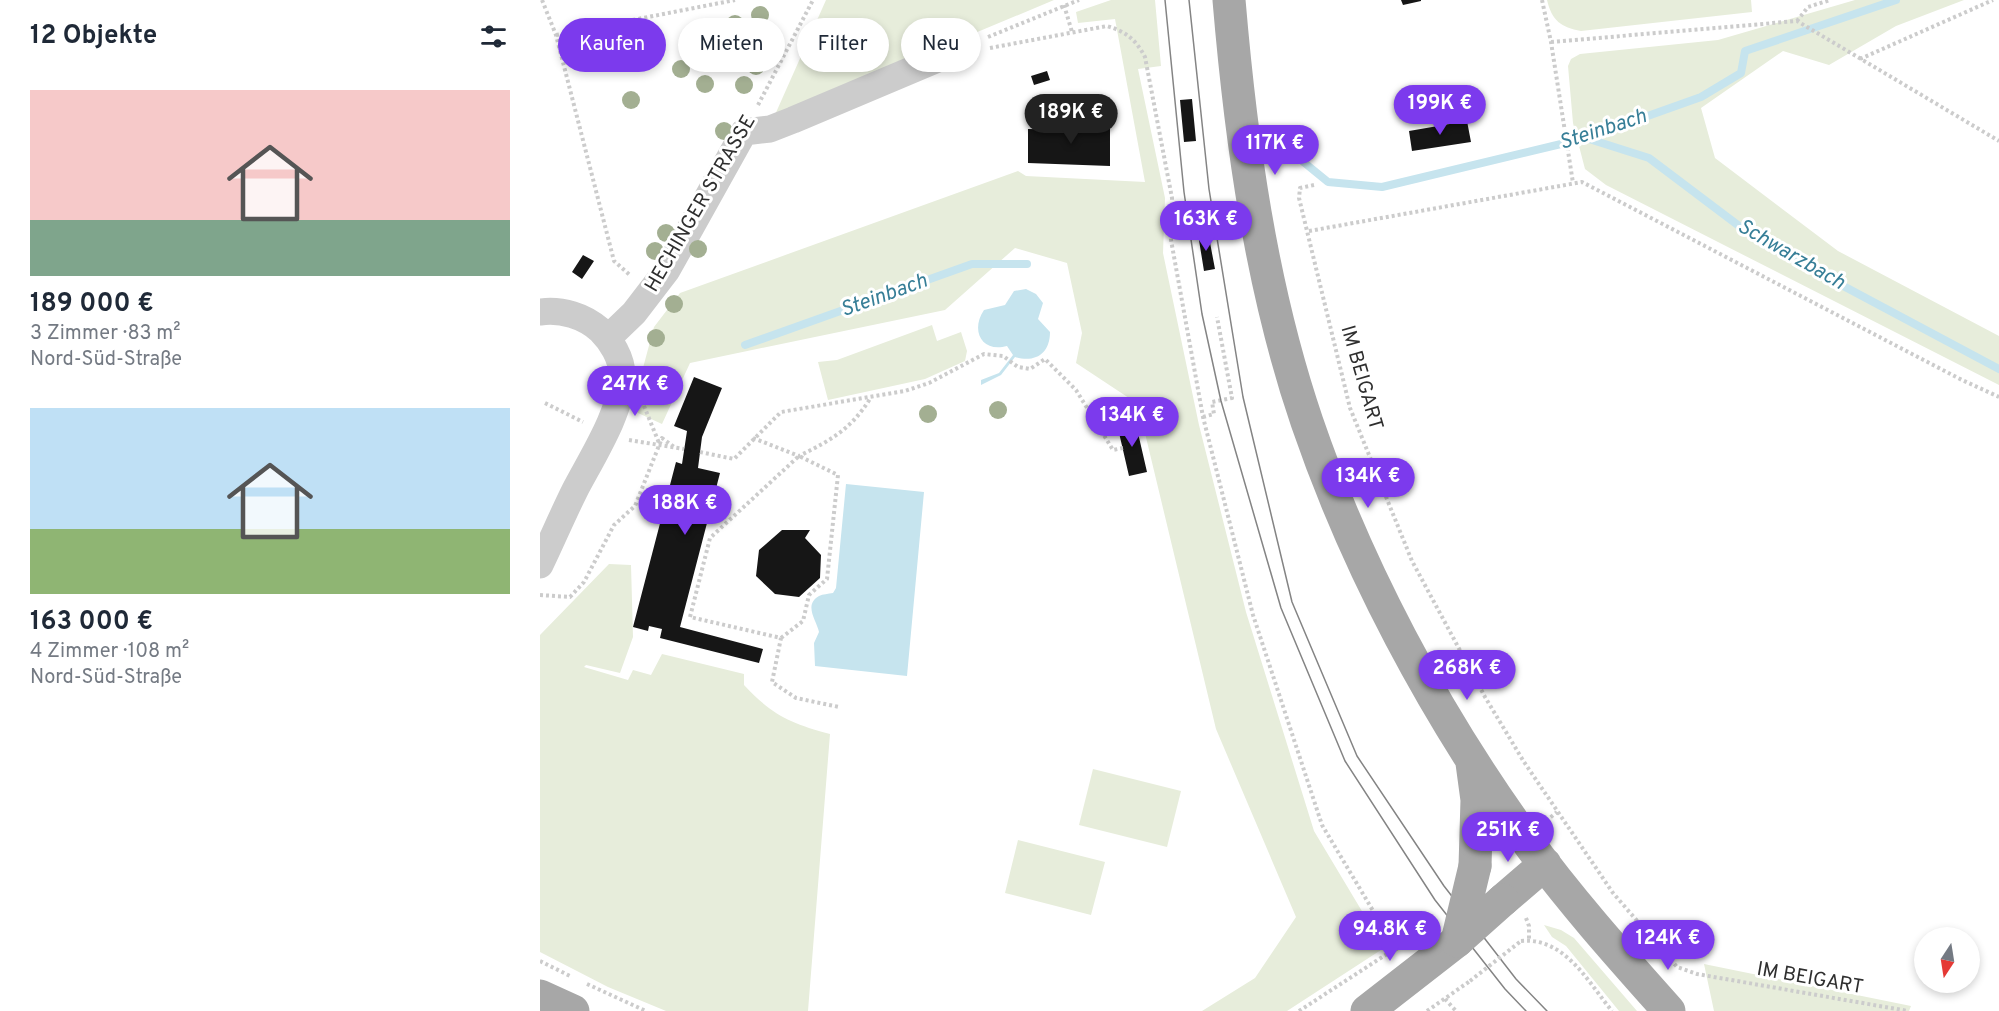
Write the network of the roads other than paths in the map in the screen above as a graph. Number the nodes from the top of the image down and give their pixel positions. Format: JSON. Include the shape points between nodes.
{"nodes":[{"id":1,"x":1229,"y":0,"type":"edge"},
{"id":2,"x":907,"y":72,"type":"edge"},
{"id":3,"x":540,"y":312,"type":"edge"},
{"id":4,"x":608,"y":338,"type":"junction"},
{"id":5,"x":540,"y":565,"type":"edge"},
{"id":6,"x":1471,"y":755,"type":"junction"},
{"id":7,"x":1545,"y":864,"type":"junction"},
{"id":8,"x":1450,"y":947,"type":"junction"},
{"id":9,"x":1629,"y":965,"type":"junction"},
{"id":10,"x":540,"y":996,"type":"edge"},
{"id":11,"x":573,"y":1011,"type":"edge"},
{"id":12,"x":1367,"y":1011,"type":"edge"},
{"id":13,"x":1669,"y":1011,"type":"edge"}],
"edges":[{"from":1,"to":6,"type":"main road","via":[[1236,86],[1262,246],[1306,421],[1382,604]]},
{"from":2,"to":4,"type":"street","name":"HECHINGER STRASSE","via":[[770,129],[744,132],[667,270],[622,327]]},
{"from":3,"to":4,"type":"street","via":[[571,314],[592,323]]},
{"from":4,"to":5,"type":"street","via":[[622,374],[618,398]]},
{"from":6,"to":7,"type":"main road"},
{"from":6,"to":8,"type":"main road","bridge":true,"via":[[1477,800],[1474,866]]},
{"from":6,"to":9,"type":"main road","via":[[1542,823],[1584,879]]},
{"from":7,"to":8,"type":"main road","bridge":true},
{"from":7,"to":9,"type":"main road"},
{"from":8,"to":12,"type":"main road"},
{"from":9,"to":13,"type":"main road"},
{"from":10,"to":11,"type":"main road"}]}
